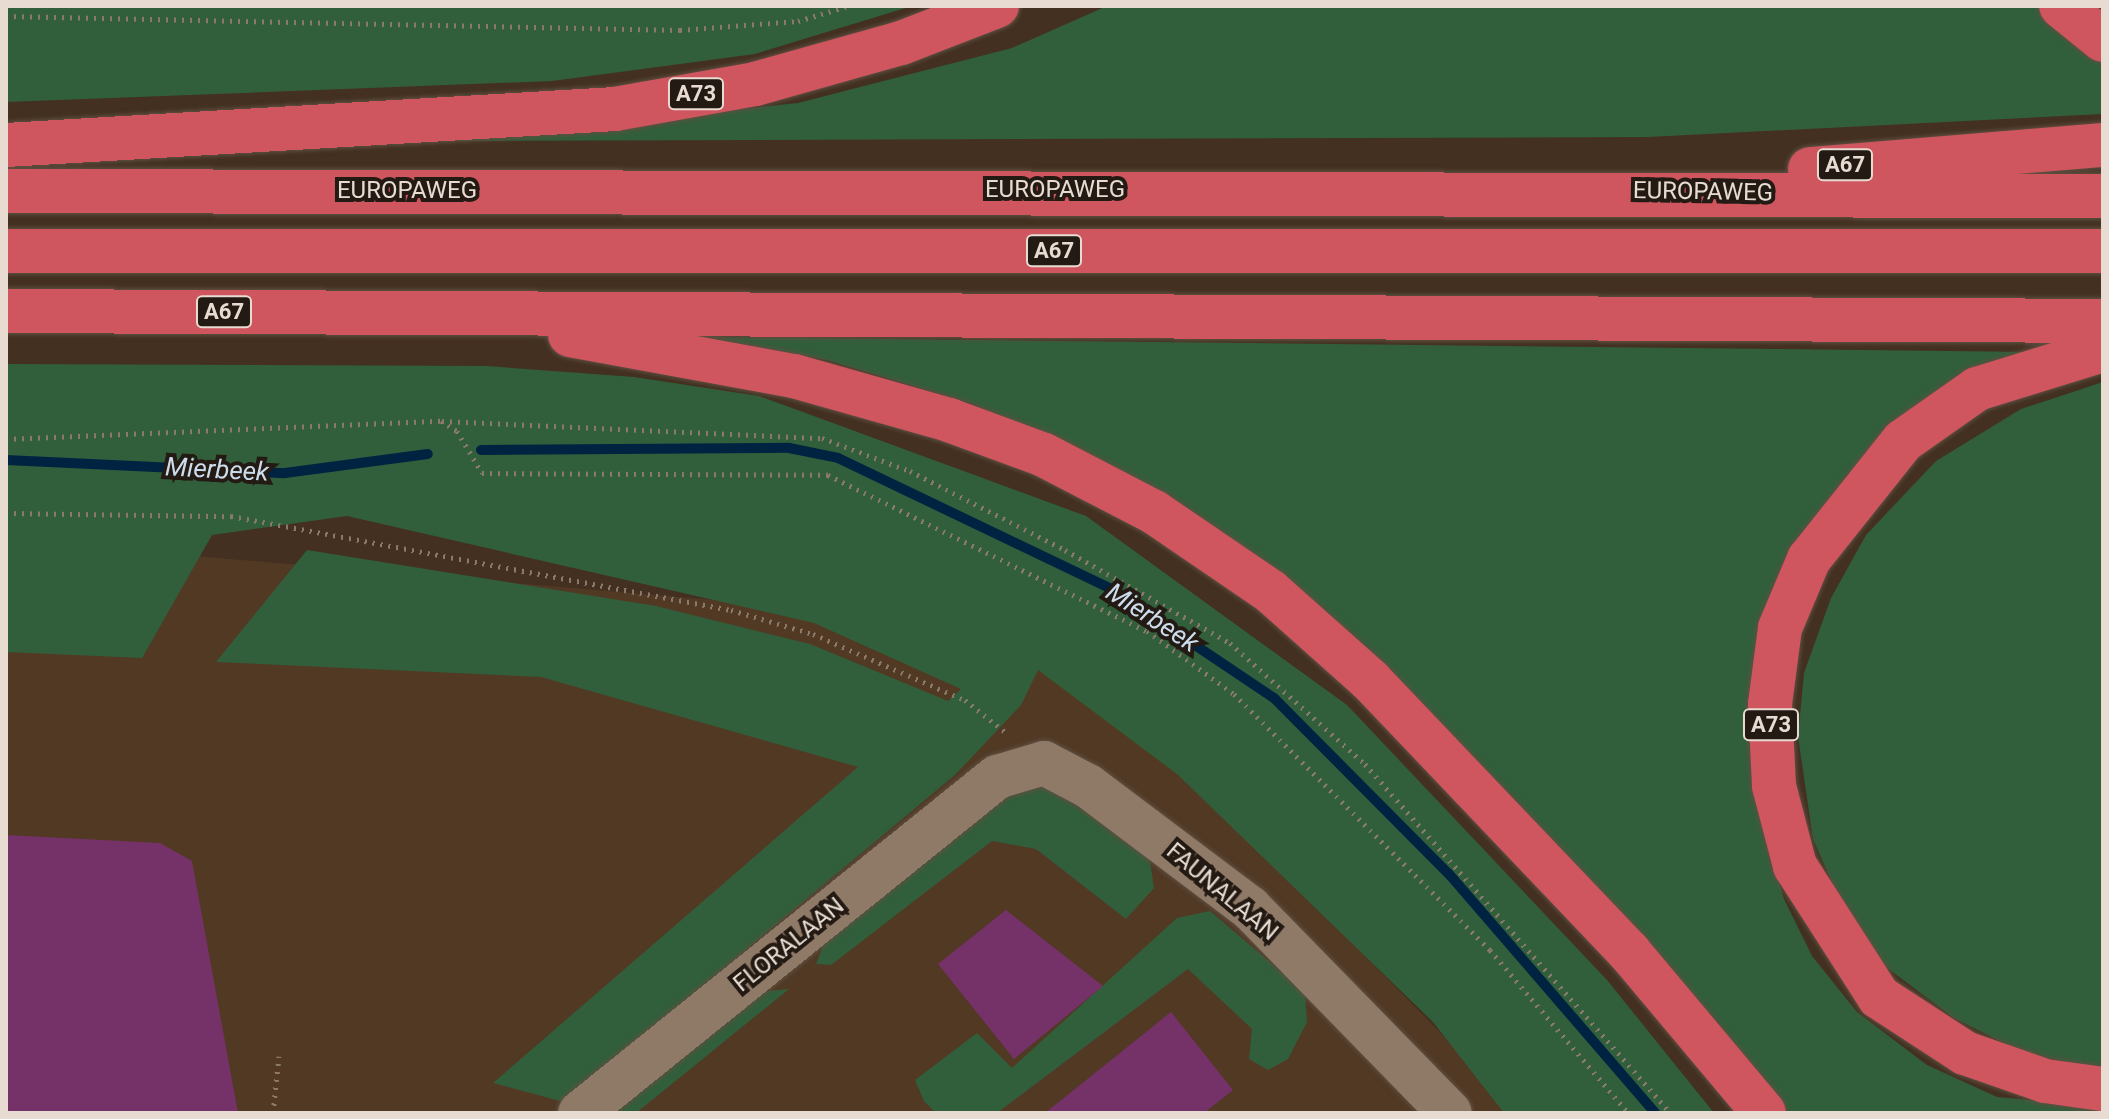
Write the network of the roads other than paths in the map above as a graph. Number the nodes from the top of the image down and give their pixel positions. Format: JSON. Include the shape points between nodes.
{"nodes":[{"id":1,"x":997,"y":6,"type":"edge"},
{"id":2,"x":2061,"y":6,"type":"edge"},
{"id":3,"x":2103,"y":40,"type":"edge"},
{"id":4,"x":6,"y":145,"type":"edge"},
{"id":5,"x":2103,"y":145,"type":"edge"},
{"id":6,"x":1587,"y":190,"type":"junction"},
{"id":7,"x":6,"y":191,"type":"edge"},
{"id":8,"x":2103,"y":196,"type":"edge"},
{"id":9,"x":6,"y":251,"type":"edge"},
{"id":10,"x":2103,"y":251,"type":"edge"},
{"id":11,"x":6,"y":311,"type":"edge"},
{"id":12,"x":441,"y":313,"type":"junction"},
{"id":13,"x":2103,"y":321,"type":"edge"},
{"id":14,"x":2103,"y":350,"type":"edge"},
{"id":15,"x":1044,"y":763,"type":"joint"},
{"id":16,"x":2103,"y":1089,"type":"edge"},
{"id":17,"x":580,"y":1113,"type":"edge"},
{"id":18,"x":1450,"y":1113,"type":"edge"},
{"id":19,"x":1764,"y":1113,"type":"edge"}],
"edges":[{"from":1,"to":4,"type":"highway","number":"A73","via":[[901,43],[755,84],[615,109]]},
{"from":2,"to":3,"type":"highway"},
{"from":5,"to":6,"type":"highway","number":"A67"},
{"from":6,"to":7,"type":"highway","name":"EUROPAWEG","number":"A67"},
{"from":6,"to":8,"type":"highway","name":"EUROPAWEG","number":"A67"},
{"from":9,"to":10,"type":"highway","number":"A67"},
{"from":11,"to":12,"type":"highway","number":"A67"},
{"from":12,"to":13,"type":"highway","number":"A67"},
{"from":12,"to":19,"type":"highway","number":"A67","via":[[822,384],[1044,455],[1154,512],[1270,591],[1370,680],[1619,941]]},
{"from":14,"to":16,"type":"highway","number":"A73","via":[[1977,389],[1903,441],[1809,559],[1780,628],[1770,704],[1774,786],[1795,866],[1879,997],[1965,1053],[2045,1081]]},
{"from":15,"to":17,"type":"street","name":"FLORALAAN","via":[[997,777]]},
{"from":15,"to":18,"type":"street","name":"FAUNALAAN","via":[[1088,786],[1250,908]]}]}
